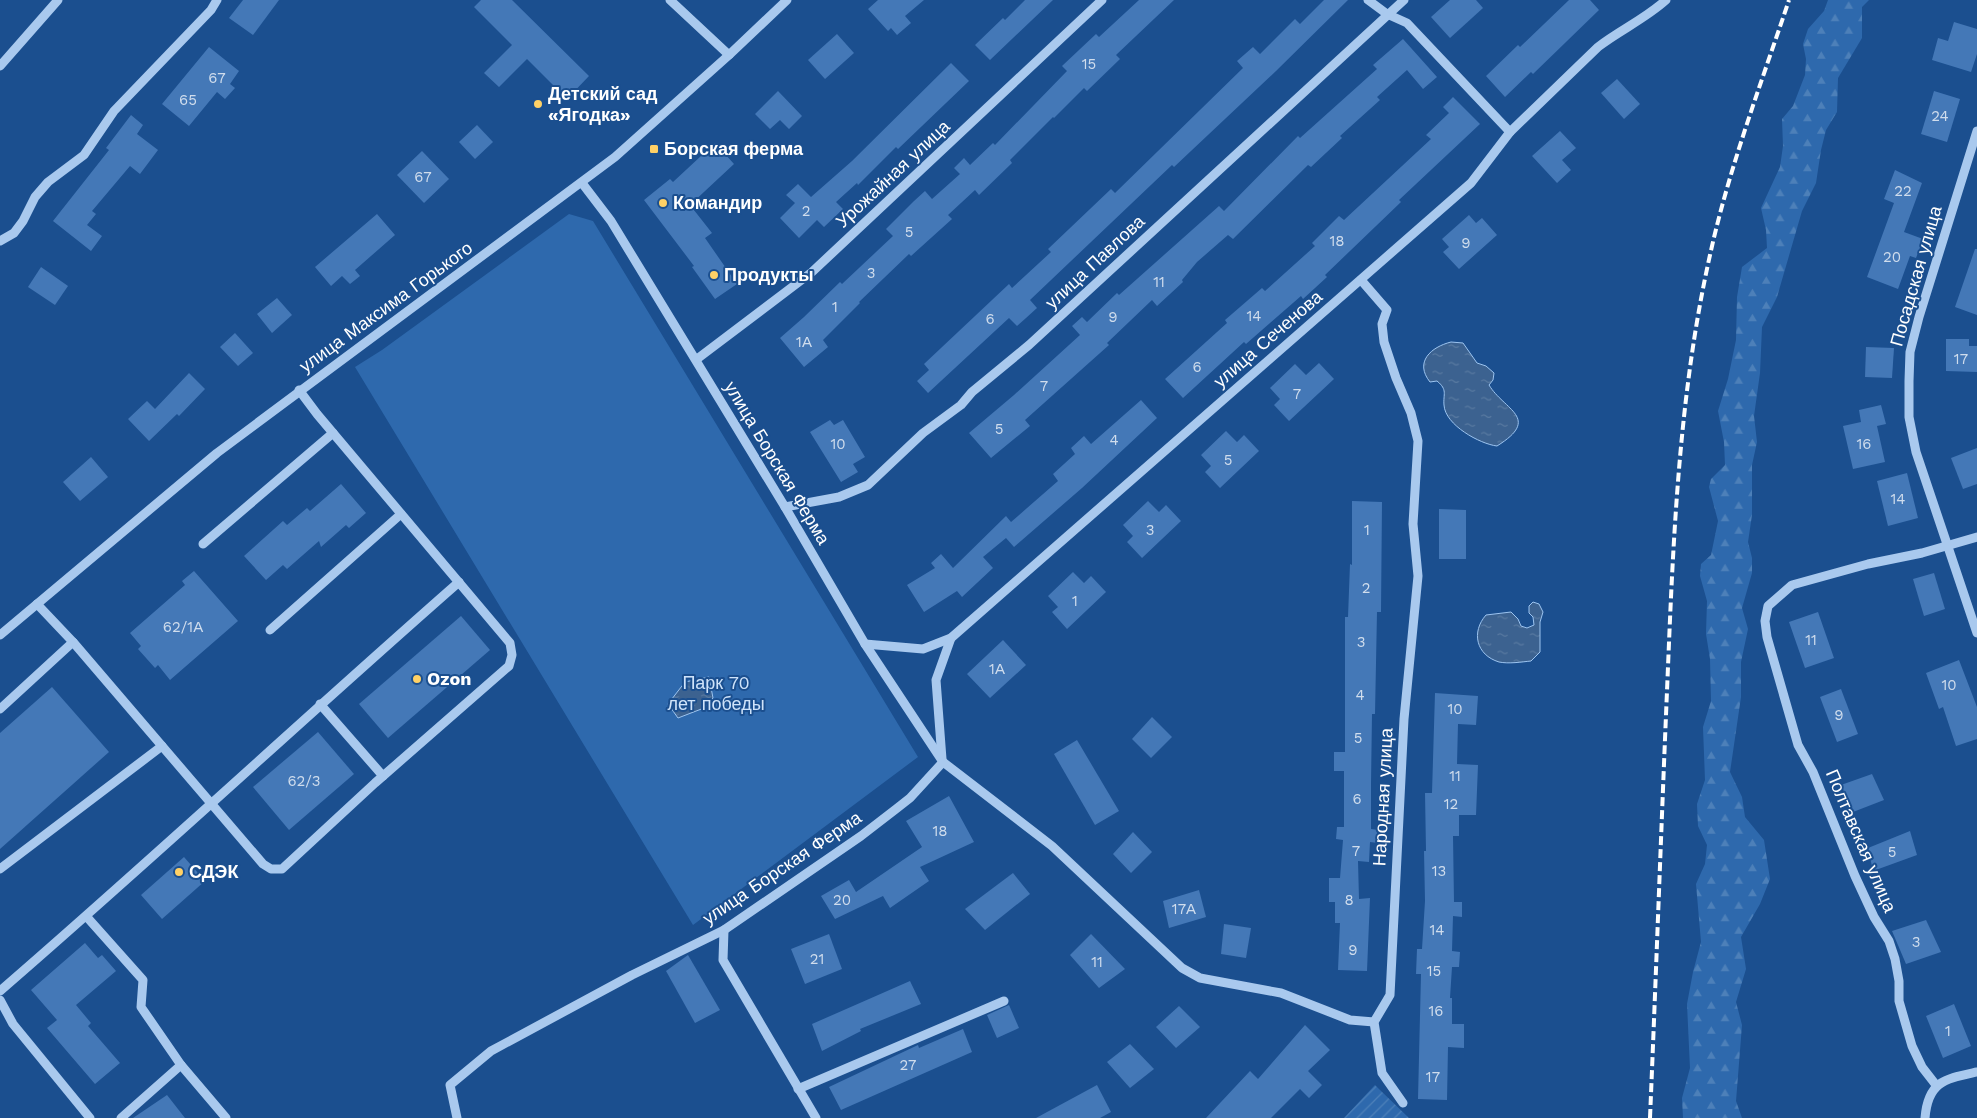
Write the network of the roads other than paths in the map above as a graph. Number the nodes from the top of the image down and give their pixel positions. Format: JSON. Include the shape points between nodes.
{"nodes":[{"id":1,"x":58,"y":0,"type":"edge"},
{"id":2,"x":217,"y":0,"type":"edge"},
{"id":3,"x":670,"y":0,"type":"edge"},
{"id":4,"x":787,"y":0,"type":"edge"},
{"id":5,"x":1102,"y":0,"type":"edge"},
{"id":6,"x":1368,"y":0,"type":"edge"},
{"id":7,"x":1404,"y":0,"type":"edge"},
{"id":8,"x":1666,"y":0,"type":"edge"},
{"id":9,"x":1388,"y":14,"type":"junction"},
{"id":10,"x":729,"y":55,"type":"junction"},
{"id":11,"x":0,"y":66,"type":"edge"},
{"id":12,"x":1977,"y":131,"type":"edge"},
{"id":13,"x":1510,"y":132,"type":"junction"},
{"id":14,"x":582,"y":183,"type":"junction"},
{"id":15,"x":0,"y":241,"type":"edge"},
{"id":16,"x":1361,"y":280,"type":"junction"},
{"id":17,"x":696,"y":359,"type":"junction"},
{"id":18,"x":299,"y":390,"type":"junction"},
{"id":19,"x":333,"y":433,"type":"junction"},
{"id":20,"x":785,"y":507,"type":"junction"},
{"id":21,"x":401,"y":514,"type":"junction"},
{"id":22,"x":1977,"y":537,"type":"edge"},
{"id":23,"x":202,"y":544,"type":"dead end"},
{"id":24,"x":1948,"y":544,"type":"junction"},
{"id":25,"x":458,"y":582,"type":"junction"},
{"id":26,"x":37,"y":604,"type":"junction"},
{"id":27,"x":270,"y":630,"type":"dead end"},
{"id":28,"x":1977,"y":634,"type":"edge"},
{"id":29,"x":0,"y":635,"type":"edge"},
{"id":30,"x":951,"y":638,"type":"junction"},
{"id":31,"x":74,"y":642,"type":"junction"},
{"id":32,"x":865,"y":644,"type":"junction"},
{"id":33,"x":320,"y":704,"type":"junction"},
{"id":34,"x":0,"y":710,"type":"edge"},
{"id":35,"x":162,"y":746,"type":"junction"},
{"id":36,"x":942,"y":762,"type":"junction"},
{"id":37,"x":383,"y":776,"type":"junction"},
{"id":38,"x":211,"y":802,"type":"junction"},
{"id":39,"x":0,"y":869,"type":"edge"},
{"id":40,"x":86,"y":916,"type":"junction"},
{"id":41,"x":724,"y":930,"type":"junction"},
{"id":42,"x":0,"y":991,"type":"edge"},
{"id":43,"x":0,"y":1000,"type":"edge"},
{"id":44,"x":1004,"y":1001,"type":"dead end"},
{"id":45,"x":1374,"y":1022,"type":"junction"},
{"id":46,"x":181,"y":1065,"type":"junction"},
{"id":47,"x":1977,"y":1072,"type":"edge"},
{"id":48,"x":1936,"y":1085,"type":"junction"},
{"id":49,"x":798,"y":1089,"type":"junction"},
{"id":50,"x":1403,"y":1103,"type":"dead end"},
{"id":51,"x":90,"y":1118,"type":"edge"},
{"id":52,"x":121,"y":1118,"type":"edge"},
{"id":53,"x":226,"y":1118,"type":"edge"},
{"id":54,"x":458,"y":1118,"type":"edge"},
{"id":55,"x":816,"y":1118,"type":"edge"},
{"id":56,"x":1925,"y":1118,"type":"edge"}],
"edges":[{"from":1,"to":11,"type":"street"},
{"from":2,"to":15,"type":"street","via":[[114,111],[84,154],[48,182],[14,233]]},
{"from":3,"to":10,"type":"street"},
{"from":4,"to":10,"type":"street","name":"улица Максима Горького"},
{"from":5,"to":17,"type":"street","name":"Урожайная улица","via":[[812,272]]},
{"from":6,"to":9,"type":"street"},
{"from":7,"to":9,"type":"street","name":"улица Павлова"},
{"from":8,"to":13,"type":"street","name":"улица Сеченова","via":[[1598,47]]},
{"from":9,"to":13,"type":"street","via":[[1407,23]]},
{"from":9,"to":20,"type":"street","name":"улица Павлова","via":[[1029,345],[972,392],[962,405],[923,433],[868,485],[839,497]]},
{"from":10,"to":14,"type":"street","name":"улица Максима Горького"},
{"from":12,"to":24,"type":"street","name":"Посадская улица","via":[[1910,352],[1909,417],[1916,452]]},
{"from":13,"to":16,"type":"street","name":"улица Сеченова","via":[[1471,183]]},
{"from":14,"to":17,"type":"street","name":"улица Борская Ферма","via":[[611,221]]},
{"from":14,"to":18,"type":"street","name":"улица Максима Горького"},
{"from":16,"to":30,"type":"street","name":"улица Сеченова"},
{"from":16,"to":45,"type":"street","name":"Народная улица","via":[[1388,310],[1382,324],[1384,342],[1418,441],[1413,524],[1418,576],[1404,719],[1390,995]]},
{"from":17,"to":20,"type":"street","name":"улица Борская Ферма"},
{"from":18,"to":19,"type":"street"},
{"from":18,"to":26,"type":"street","name":"улица Максима Горького","via":[[217,453]]},
{"from":19,"to":21,"type":"street"},
{"from":19,"to":23,"type":"street"},
{"from":20,"to":32,"type":"street","name":"улица Борская Ферма"},
{"from":21,"to":25,"type":"street"},
{"from":21,"to":27,"type":"street"},
{"from":22,"to":24,"type":"street"},
{"from":24,"to":28,"type":"street","name":"Посадская улица"},
{"from":24,"to":48,"type":"street","name":"Полтавская улица","via":[[1792,585],[1768,606],[1765,621],[1798,745],[1813,772],[1874,917],[1889,941],[1907,1032],[1922,1067]]},
{"from":25,"to":33,"type":"street"},
{"from":25,"to":37,"type":"street","via":[[510,643],[512,655],[509,666]]},
{"from":26,"to":29,"type":"street","name":"улица Максима Горького"},
{"from":26,"to":31,"type":"street"},
{"from":30,"to":32,"type":"street","name":"улица Сеченова","via":[[923,649]]},
{"from":30,"to":36,"type":"street","via":[[936,680]]},
{"from":31,"to":34,"type":"street"},
{"from":31,"to":35,"type":"street"},
{"from":32,"to":36,"type":"street","name":"улица Борская Ферма"},
{"from":33,"to":37,"type":"street"},
{"from":33,"to":38,"type":"street"},
{"from":35,"to":38,"type":"street"},
{"from":35,"to":39,"type":"street"},
{"from":36,"to":41,"type":"street","name":"улица Борская Ферма","via":[[910,798],[861,836]]},
{"from":36,"to":45,"type":"street","name":"улица Борская Ферма","via":[[1052,846],[1182,968],[1200,978],[1281,993],[1350,1020]]},
{"from":37,"to":38,"type":"street","via":[[282,869],[271,870],[263,864]]},
{"from":38,"to":40,"type":"street"},
{"from":40,"to":42,"type":"street"},
{"from":40,"to":46,"type":"street","via":[[143,980],[142,1007]]},
{"from":41,"to":49,"type":"street","via":[[723,960]]},
{"from":41,"to":54,"type":"street","name":"улица Борская Ферма","via":[[491,1051],[450,1085]]},
{"from":43,"to":51,"type":"street","via":[[13,1024]]},
{"from":44,"to":49,"type":"street"},
{"from":45,"to":50,"type":"street","via":[[1382,1073]]},
{"from":46,"to":52,"type":"street"},
{"from":46,"to":53,"type":"street"},
{"from":47,"to":48,"type":"street"},
{"from":48,"to":56,"type":"street","via":[[1930,1093]]},
{"from":49,"to":55,"type":"street"}]}
